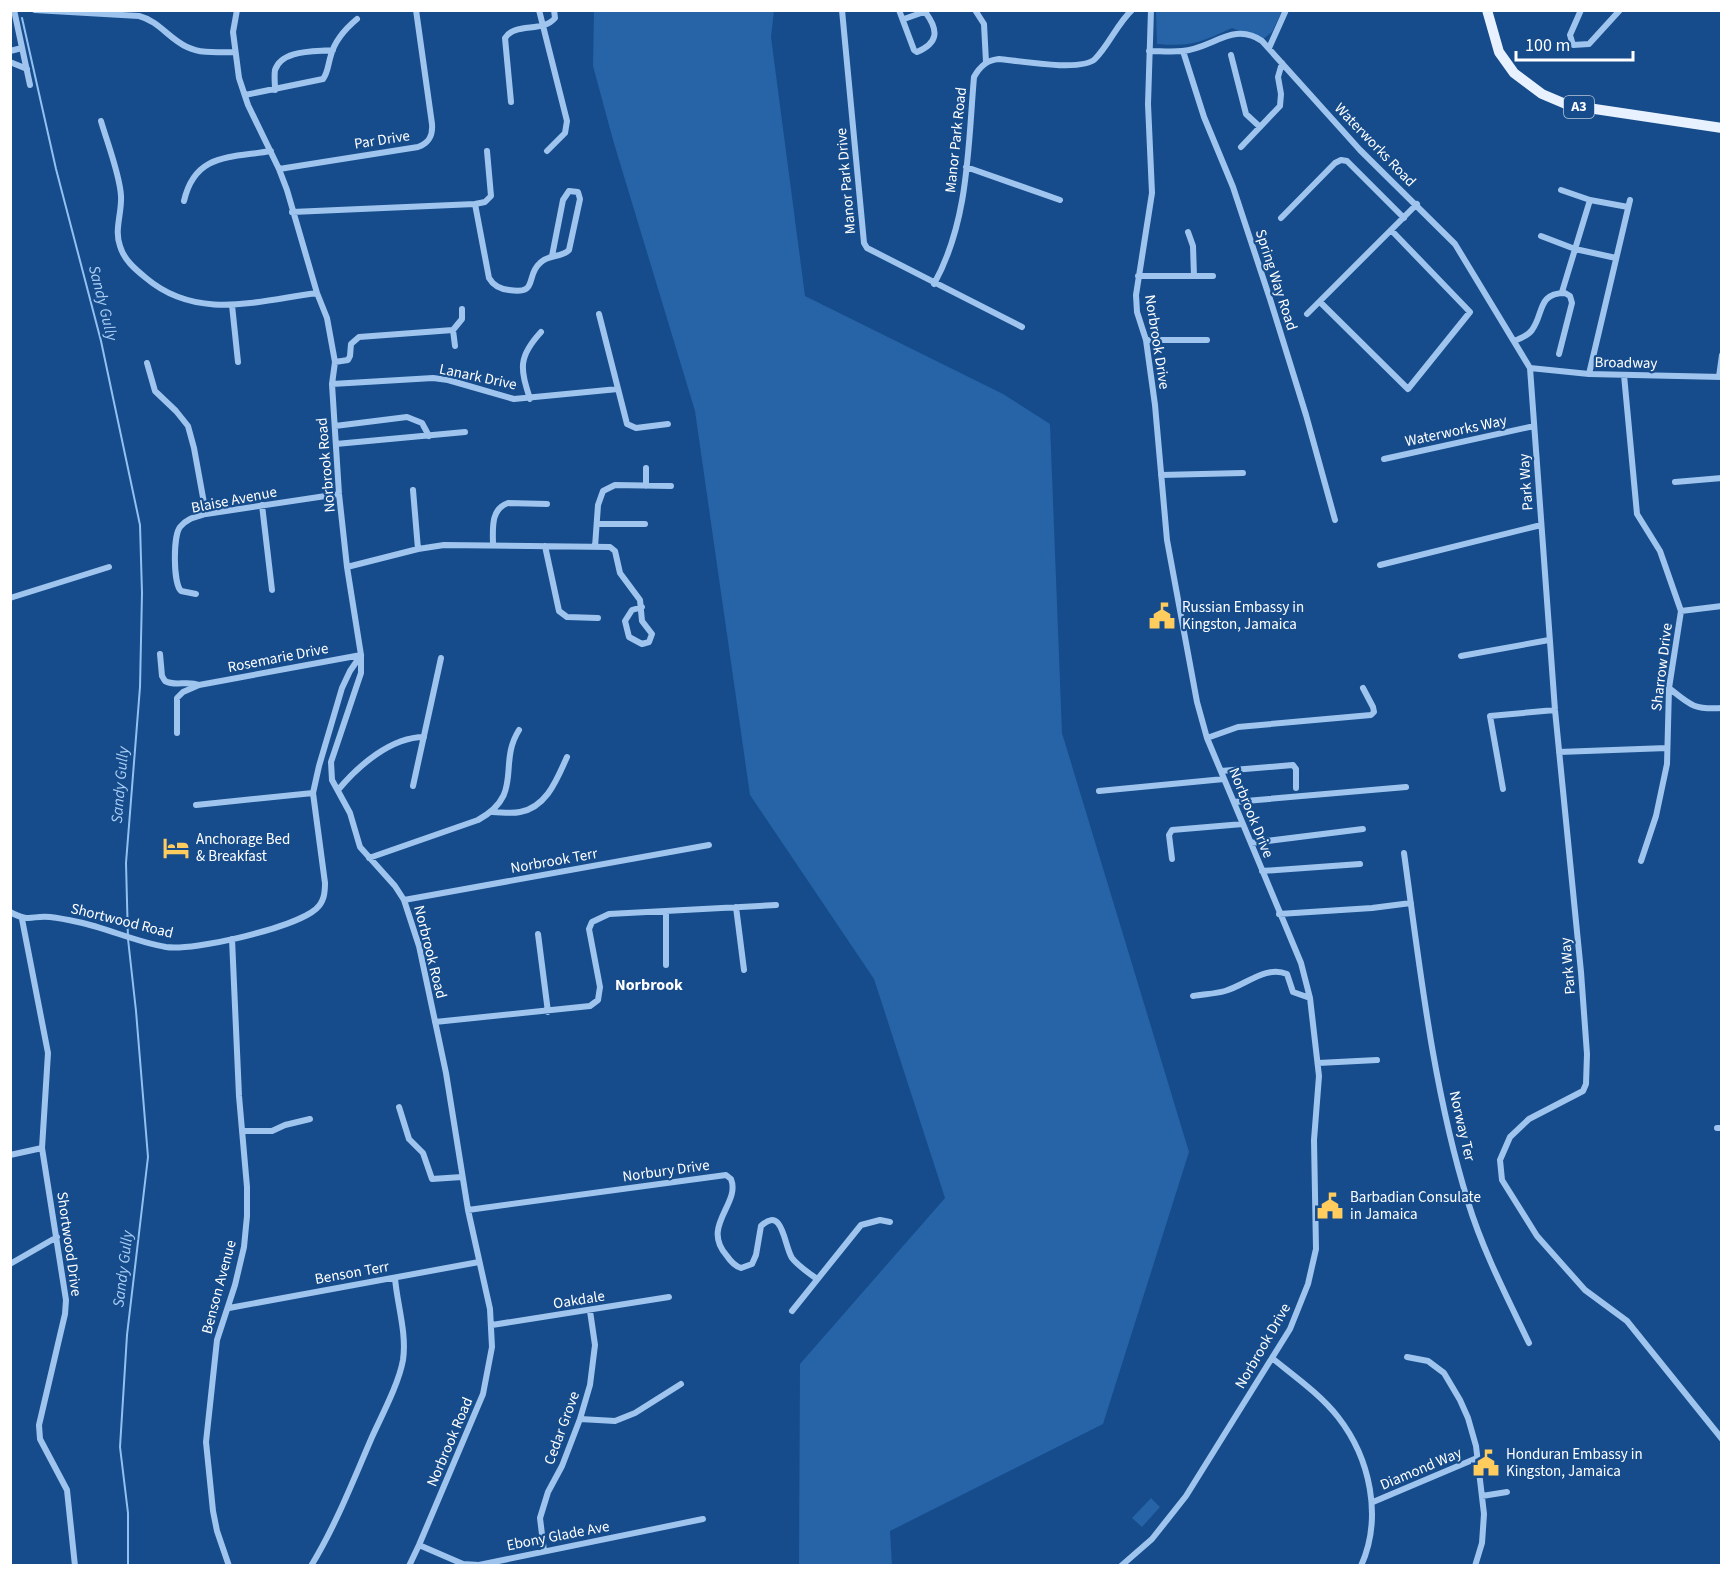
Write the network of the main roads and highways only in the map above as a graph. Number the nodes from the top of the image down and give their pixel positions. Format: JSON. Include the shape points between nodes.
{"nodes":[{"id":1,"x":1487,"y":10,"type":"edge"},
{"id":2,"x":1722,"y":128,"type":"edge"}],
"edges":[{"from":1,"to":2,"type":"main road","number":"A3","via":[[1499,52],[1514,73],[1542,94],[1568,105]]}]}
